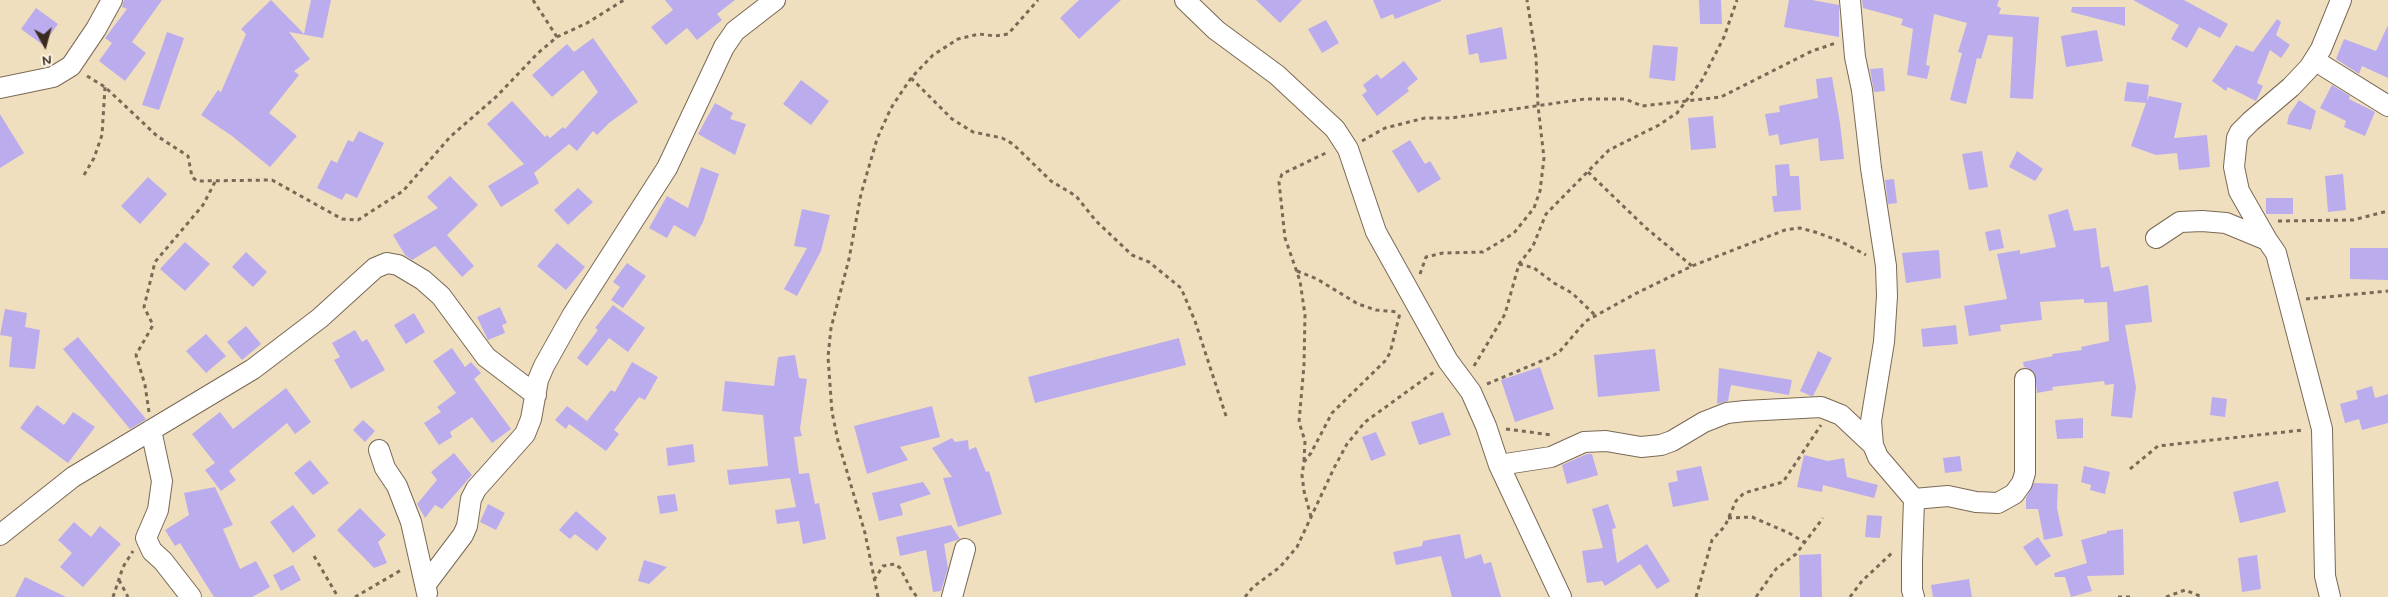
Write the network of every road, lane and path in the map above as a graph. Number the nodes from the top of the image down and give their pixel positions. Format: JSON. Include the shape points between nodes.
{"nodes":[{"id":1,"x":112,"y":0,"type":"edge"},
{"id":2,"x":533,"y":0,"type":"edge"},
{"id":3,"x":624,"y":0,"type":"edge"},
{"id":4,"x":775,"y":0,"type":"edge"},
{"id":5,"x":1038,"y":0,"type":"edge"},
{"id":6,"x":1186,"y":0,"type":"edge"},
{"id":7,"x":1527,"y":0,"type":"edge"},
{"id":8,"x":1737,"y":0,"type":"edge"},
{"id":9,"x":1850,"y":0,"type":"edge"},
{"id":10,"x":2341,"y":0,"type":"edge"},
{"id":11,"x":1853,"y":36,"type":"junction"},
{"id":12,"x":557,"y":37,"type":"junction"},
{"id":13,"x":2314,"y":60,"type":"junction"},
{"id":14,"x":71,"y":66,"type":"junction"},
{"id":15,"x":911,"y":78,"type":"junction"},
{"id":16,"x":105,"y":87,"type":"junction"},
{"id":17,"x":0,"y":88,"type":"edge"},
{"id":18,"x":1686,"y":100,"type":"junction"},
{"id":19,"x":1538,"y":106,"type":"junction"},
{"id":20,"x":2388,"y":106,"type":"edge"},
{"id":21,"x":1335,"y":129,"type":"junction"},
{"id":22,"x":1348,"y":149,"type":"junction"},
{"id":23,"x":1588,"y":172,"type":"junction"},
{"id":24,"x":84,"y":175,"type":"dead end"},
{"id":25,"x":215,"y":182,"type":"junction"},
{"id":26,"x":2388,"y":210,"type":"edge"},
{"id":27,"x":2257,"y":222,"type":"junction"},
{"id":28,"x":2156,"y":238,"type":"dead end"},
{"id":29,"x":2268,"y":240,"type":"junction"},
{"id":30,"x":1519,"y":264,"type":"junction"},
{"id":31,"x":1692,"y":266,"type":"junction"},
{"id":32,"x":1886,"y":266,"type":"junction"},
{"id":33,"x":1297,"y":271,"type":"junction"},
{"id":34,"x":2388,"y":291,"type":"edge"},
{"id":35,"x":1412,"y":295,"type":"junction"},
{"id":36,"x":2288,"y":301,"type":"junction"},
{"id":37,"x":1401,"y":312,"type":"junction"},
{"id":38,"x":1596,"y":316,"type":"junction"},
{"id":39,"x":1448,"y":361,"type":"junction"},
{"id":40,"x":2025,"y":379,"type":"dead end"},
{"id":41,"x":1468,"y":387,"type":"junction"},
{"id":42,"x":536,"y":395,"type":"junction"},
{"id":43,"x":1830,"y":410,"type":"junction"},
{"id":44,"x":1227,"y":419,"type":"dead end"},
{"id":45,"x":1486,"y":426,"type":"junction"},
{"id":46,"x":2322,"y":429,"type":"junction"},
{"id":47,"x":151,"y":430,"type":"junction"},
{"id":48,"x":1584,"y":442,"type":"junction"},
{"id":49,"x":1873,"y":445,"type":"junction"},
{"id":50,"x":379,"y":450,"type":"dead end"},
{"id":51,"x":1304,"y":462,"type":"junction"},
{"id":52,"x":1499,"y":465,"type":"junction"},
{"id":53,"x":2130,"y":468,"type":"dead end"},
{"id":54,"x":1914,"y":499,"type":"junction"},
{"id":55,"x":1311,"y":517,"type":"junction"},
{"id":56,"x":1728,"y":518,"type":"junction"},
{"id":57,"x":1824,"y":518,"type":"dead end"},
{"id":58,"x":1914,"y":532,"type":"junction"},
{"id":59,"x":0,"y":536,"type":"edge"},
{"id":60,"x":146,"y":538,"type":"junction"},
{"id":61,"x":1804,"y":542,"type":"junction"},
{"id":62,"x":965,"y":549,"type":"dead end"},
{"id":63,"x":314,"y":556,"type":"dead end"},
{"id":64,"x":421,"y":560,"type":"junction"},
{"id":65,"x":119,"y":580,"type":"junction"},
{"id":66,"x":874,"y":581,"type":"junction"},
{"id":67,"x":427,"y":590,"type":"edge"},
{"id":68,"x":113,"y":597,"type":"edge"},
{"id":69,"x":128,"y":597,"type":"edge"},
{"id":70,"x":191,"y":597,"type":"edge"},
{"id":71,"x":338,"y":597,"type":"edge"},
{"id":72,"x":355,"y":597,"type":"edge"},
{"id":73,"x":878,"y":597,"type":"edge"},
{"id":74,"x":917,"y":597,"type":"edge"},
{"id":75,"x":952,"y":597,"type":"edge"},
{"id":76,"x":1245,"y":597,"type":"edge"},
{"id":77,"x":1561,"y":597,"type":"edge"},
{"id":78,"x":1696,"y":597,"type":"edge"},
{"id":79,"x":1756,"y":597,"type":"edge"},
{"id":80,"x":1850,"y":597,"type":"edge"},
{"id":81,"x":1914,"y":597,"type":"edge"},
{"id":82,"x":2118,"y":597,"type":"edge"},
{"id":83,"x":2131,"y":597,"type":"edge"},
{"id":84,"x":2166,"y":597,"type":"edge"},
{"id":85,"x":2202,"y":597,"type":"edge"},
{"id":86,"x":2330,"y":597,"type":"edge"}],
"edges":[{"from":1,"to":14,"type":"street"},
{"from":2,"to":12,"type":"path"},
{"from":3,"to":12,"type":"path"},
{"from":4,"to":42,"type":"street","via":[[735,31],[724,47],[666,168],[556,345],[538,380]]},
{"from":5,"to":15,"type":"path","via":[[1008,34],[979,34],[958,39],[933,55]]},
{"from":6,"to":21,"type":"street","via":[[1216,30],[1277,75]]},
{"from":7,"to":19,"type":"path","via":[[1536,57]]},
{"from":8,"to":18,"type":"path","via":[[1724,37],[1702,80]]},
{"from":9,"to":11,"type":"street"},
{"from":10,"to":13,"type":"street"},
{"from":11,"to":18,"type":"path","via":[[1812,51],[1721,97]]},
{"from":11,"to":32,"type":"street"},
{"from":12,"to":25,"type":"path","via":[[450,137],[403,191],[358,220],[342,219],[272,180]]},
{"from":13,"to":20,"type":"street"},
{"from":13,"to":27,"type":"street","via":[[2291,87],[2246,126],[2238,138],[2234,167],[2239,191]]},
{"from":14,"to":16,"type":"path"},
{"from":14,"to":17,"type":"street","via":[[53,77]]},
{"from":15,"to":44,"type":"path","via":[[952,118],[973,132],[1002,138],[1013,144],[1051,181],[1076,196],[1096,221],[1132,255],[1149,262],[1181,288],[1196,321]]},
{"from":15,"to":66,"type":"path","via":[[891,108],[869,166],[830,328],[828,357],[832,412]]},
{"from":16,"to":24,"type":"path","via":[[102,135]]},
{"from":16,"to":25,"type":"path","via":[[157,136],[188,156],[191,172],[197,181]]},
{"from":18,"to":19,"type":"path","via":[[1642,106],[1625,99],[1585,99]]},
{"from":18,"to":23,"type":"path","via":[[1668,120],[1608,150]]},
{"from":19,"to":22,"type":"path","via":[[1451,118],[1425,118],[1385,128]]},
{"from":19,"to":35,"type":"path","via":[[1544,158],[1540,191],[1534,208],[1514,233],[1483,252],[1426,257]]},
{"from":21,"to":22,"type":"street"},
{"from":21,"to":33,"type":"path","via":[[1330,151],[1282,174],[1279,182],[1285,238]]},
{"from":22,"to":35,"type":"street","via":[[1376,232]]},
{"from":23,"to":30,"type":"path","via":[[1546,214],[1532,246]]},
{"from":23,"to":31,"type":"path","via":[[1646,228]]},
{"from":25,"to":47,"type":"path","via":[[203,206],[155,262],[147,293],[146,313],[153,325],[136,355],[145,385]]},
{"from":26,"to":27,"type":"path","via":[[2353,220]]},
{"from":27,"to":29,"type":"street"},
{"from":28,"to":29,"type":"street","via":[[2180,222],[2202,221],[2226,224]]},
{"from":29,"to":36,"type":"street","via":[[2280,264]]},
{"from":30,"to":38,"type":"path","via":[[1534,268],[1572,292]]},
{"from":30,"to":41,"type":"path","via":[[1505,314]]},
{"from":31,"to":32,"type":"path","via":[[1789,228],[1800,228],[1840,241]]},
{"from":31,"to":38,"type":"path"},
{"from":32,"to":49,"type":"street","via":[[1884,342],[1870,421]]},
{"from":33,"to":37,"type":"path","via":[[1358,304],[1376,310]]},
{"from":33,"to":51,"type":"path","via":[[1305,315],[1299,422],[1305,441]]},
{"from":34,"to":36,"type":"path"},
{"from":35,"to":37,"type":"path"},
{"from":35,"to":39,"type":"street"},
{"from":36,"to":46,"type":"street"},
{"from":37,"to":51,"type":"path","via":[[1390,353],[1332,413]]},
{"from":38,"to":41,"type":"path","via":[[1586,321],[1556,354]]},
{"from":39,"to":41,"type":"street"},
{"from":39,"to":55,"type":"path","via":[[1365,422],[1347,444]]},
{"from":40,"to":54,"type":"street","via":[[2025,473],[2017,491],[2003,502],[1992,504],[1948,496]]},
{"from":41,"to":45,"type":"street"},
{"from":42,"to":47,"type":"street","via":[[486,357],[423,280],[398,265],[387,264],[375,268],[320,318],[253,368]]},
{"from":42,"to":67,"type":"street","via":[[525,434],[476,489],[463,535]]},
{"from":43,"to":48,"type":"street","via":[[1821,407],[1727,413],[1672,441],[1653,446]]},
{"from":43,"to":49,"type":"street","via":[[1841,415]]},
{"from":43,"to":56,"type":"path","via":[[1783,482],[1742,494]]},
{"from":45,"to":48,"type":"path"},
{"from":45,"to":52,"type":"street"},
{"from":46,"to":53,"type":"path","via":[[2158,446]]},
{"from":46,"to":86,"type":"street","via":[[2325,576]]},
{"from":47,"to":59,"type":"street","via":[[73,477]]},
{"from":47,"to":60,"type":"street","via":[[162,481],[158,510]]},
{"from":48,"to":52,"type":"street","via":[[1551,457]]},
{"from":49,"to":54,"type":"street","via":[[1878,456]]},
{"from":50,"to":64,"type":"street","via":[[401,496]]},
{"from":51,"to":55,"type":"path","via":[[1304,491]]},
{"from":52,"to":77,"type":"street"},
{"from":54,"to":58,"type":"street"},
{"from":55,"to":76,"type":"path","via":[[1297,547],[1280,567]]},
{"from":56,"to":61,"type":"path","via":[[1752,517]]},
{"from":56,"to":78,"type":"path","via":[[1712,540]]},
{"from":57,"to":61,"type":"path"},
{"from":58,"to":80,"type":"path","via":[[1862,581]]},
{"from":58,"to":81,"type":"street"},
{"from":60,"to":65,"type":"path","via":[[127,560]]},
{"from":60,"to":70,"type":"street","via":[[152,551]]},
{"from":61,"to":79,"type":"path","via":[[1796,554],[1776,569]]},
{"from":62,"to":75,"type":"street"},
{"from":63,"to":71,"type":"path"},
{"from":64,"to":67,"type":"street"},
{"from":64,"to":72,"type":"path"},
{"from":65,"to":68,"type":"path"},
{"from":65,"to":69,"type":"path"},
{"from":66,"to":73,"type":"path"},
{"from":66,"to":74,"type":"path","via":[[883,566],[895,564]]},
{"from":82,"to":83,"type":"path"},
{"from":84,"to":85,"type":"path","via":[[2185,590]]}]}
